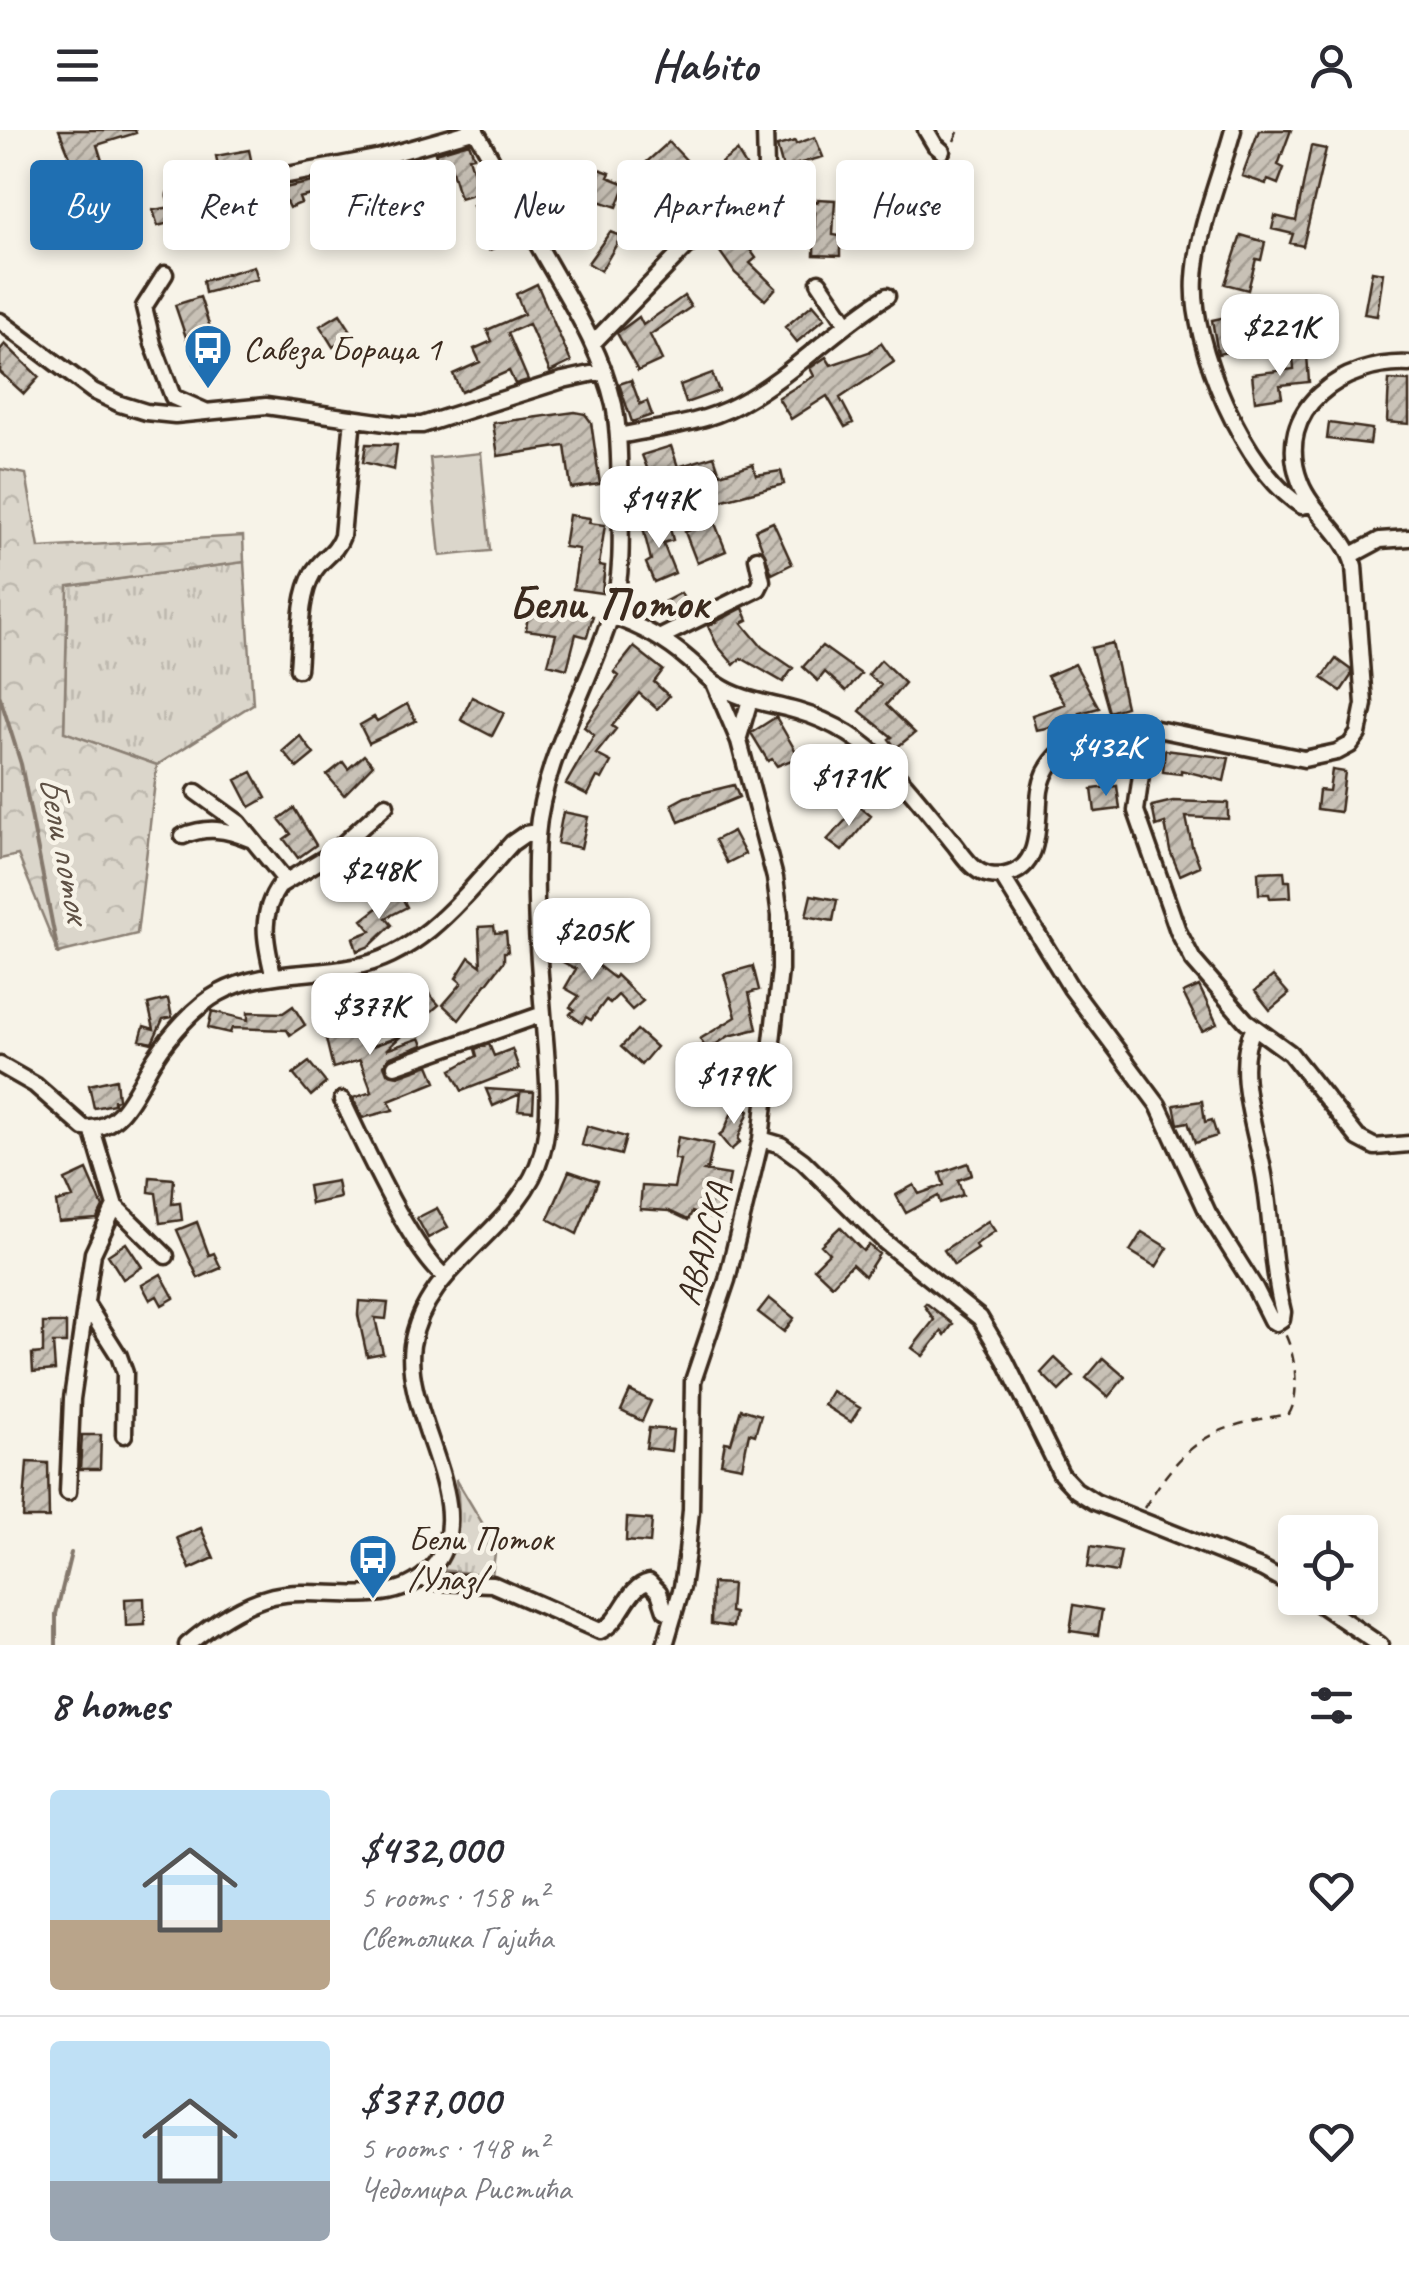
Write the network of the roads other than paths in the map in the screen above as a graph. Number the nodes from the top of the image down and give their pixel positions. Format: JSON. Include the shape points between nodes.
{"nodes":[{"id":1,"x":476,"y":130,"type":"edge"},
{"id":2,"x":765,"y":130,"type":"edge"},
{"id":3,"x":926,"y":130,"type":"edge"},
{"id":4,"x":1234,"y":130,"type":"edge"},
{"id":5,"x":942,"y":151,"type":"dead end"},
{"id":6,"x":290,"y":174,"type":"edge"},
{"id":7,"x":165,"y":274,"type":"dead end"},
{"id":8,"x":819,"y":282,"type":"dead end"},
{"id":9,"x":887,"y":296,"type":"dead end"},
{"id":10,"x":0,"y":321,"type":"edge"},
{"id":11,"x":846,"y":322,"type":"junction"},
{"id":12,"x":593,"y":343,"type":"junction"},
{"id":13,"x":1409,"y":364,"type":"edge"},
{"id":14,"x":604,"y":371,"type":"junction"},
{"id":15,"x":206,"y":411,"type":"junction"},
{"id":16,"x":353,"y":418,"type":"junction"},
{"id":17,"x":618,"y":436,"type":"junction"},
{"id":18,"x":1312,"y":504,"type":"junction"},
{"id":19,"x":1409,"y":538,"type":"edge"},
{"id":20,"x":1352,"y":555,"type":"junction"},
{"id":21,"x":757,"y":558,"type":"dead end"},
{"id":22,"x":611,"y":616,"type":"junction"},
{"id":23,"x":661,"y":637,"type":"junction"},
{"id":24,"x":298,"y":669,"type":"dead end"},
{"id":25,"x":715,"y":684,"type":"junction"},
{"id":26,"x":750,"y":700,"type":"junction"},
{"id":27,"x":1130,"y":726,"type":"junction"},
{"id":28,"x":739,"y":741,"type":"junction"},
{"id":29,"x":196,"y":792,"type":"dead end"},
{"id":30,"x":386,"y":806,"type":"dead end"},
{"id":31,"x":538,"y":832,"type":"junction"},
{"id":32,"x":183,"y":836,"type":"dead end"},
{"id":33,"x":255,"y":841,"type":"junction"},
{"id":34,"x":1002,"y":876,"type":"junction"},
{"id":35,"x":286,"y":880,"type":"junction"},
{"id":36,"x":273,"y":974,"type":"junction"},
{"id":37,"x":543,"y":1014,"type":"junction"},
{"id":38,"x":1254,"y":1028,"type":"junction"},
{"id":39,"x":0,"y":1065,"type":"edge"},
{"id":40,"x":396,"y":1066,"type":"dead end"},
{"id":41,"x":342,"y":1100,"type":"dead end"},
{"id":42,"x":92,"y":1129,"type":"junction"},
{"id":43,"x":762,"y":1138,"type":"junction"},
{"id":44,"x":1409,"y":1144,"type":"edge"},
{"id":45,"x":115,"y":1206,"type":"junction"},
{"id":46,"x":166,"y":1256,"type":"dead end"},
{"id":47,"x":445,"y":1277,"type":"junction"},
{"id":48,"x":86,"y":1304,"type":"junction"},
{"id":49,"x":124,"y":1434,"type":"dead end"},
{"id":50,"x":68,"y":1492,"type":"dead end"},
{"id":51,"x":1278,"y":1577,"type":"edge"},
{"id":52,"x":421,"y":1578,"type":"junction"},
{"id":53,"x":674,"y":1615,"type":"junction"},
{"id":54,"x":1336,"y":1615,"type":"edge"},
{"id":55,"x":187,"y":1645,"type":"edge"},
{"id":56,"x":665,"y":1645,"type":"edge"},
{"id":57,"x":1380,"y":1645,"type":"edge"}],
"edges":[{"from":1,"to":6,"type":"street"},
{"from":1,"to":12,"type":"street"},
{"from":2,"to":12,"type":"street","via":[[766,169],[756,192],[686,247]]},
{"from":3,"to":5,"type":"street"},
{"from":4,"to":18,"type":"street","via":[[1197,260],[1198,316],[1232,420],[1274,485],[1302,506]]},
{"from":7,"to":15,"type":"street","via":[[144,307],[145,321],[173,397]]},
{"from":8,"to":11,"type":"street"},
{"from":9,"to":11,"type":"street"},
{"from":10,"to":15,"type":"street","via":[[120,404],[174,414]]},
{"from":11,"to":17,"type":"street","via":[[735,406]]},
{"from":12,"to":14,"type":"street"},
{"from":13,"to":18,"type":"street","via":[[1352,371],[1308,408],[1295,450],[1300,483]]},
{"from":14,"to":16,"type":"street","via":[[422,425]]},
{"from":14,"to":17,"type":"street"},
{"from":15,"to":16,"type":"street","via":[[266,406]]},
{"from":16,"to":24,"type":"street","via":[[342,536],[308,585]]},
{"from":17,"to":22,"type":"street","via":[[621,534]]},
{"from":18,"to":20,"type":"street"},
{"from":19,"to":20,"type":"street","via":[[1380,540]]},
{"from":20,"to":27,"type":"street","via":[[1364,692],[1362,725],[1350,745],[1304,759]]},
{"from":21,"to":23,"type":"street","via":[[758,589]]},
{"from":22,"to":23,"type":"street","name":"АВАЛСКА"},
{"from":22,"to":31,"type":"street","via":[[546,787]]},
{"from":23,"to":25,"type":"street","name":"АВАЛСКА"},
{"from":25,"to":26,"type":"street","name":"АВАЛСКА"},
{"from":25,"to":28,"type":"street","name":"АВАЛСКА"},
{"from":26,"to":28,"type":"street","name":"АВАЛСКА"},
{"from":26,"to":34,"type":"street","via":[[798,711],[862,741],[978,871]]},
{"from":27,"to":34,"type":"street","via":[[1078,740],[1056,757],[1040,790],[1034,848],[1019,869]]},
{"from":27,"to":38,"type":"street","via":[[1144,753],[1136,810],[1181,939]]},
{"from":28,"to":43,"type":"street","name":"АВАЛСКА","via":[[780,915]]},
{"from":29,"to":33,"type":"street"},
{"from":30,"to":35,"type":"street","via":[[334,853]]},
{"from":31,"to":36,"type":"street","via":[[512,843],[438,923],[402,949],[352,968]]},
{"from":31,"to":37,"type":"street"},
{"from":32,"to":33,"type":"street","via":[[209,828]]},
{"from":33,"to":35,"type":"street"},
{"from":34,"to":38,"type":"street","via":[[1071,988],[1158,1105],[1208,1213],[1278,1322],[1283,1312],[1248,1098]]},
{"from":35,"to":36,"type":"street","via":[[265,914]]},
{"from":36,"to":42,"type":"street","via":[[206,1002],[154,1058],[122,1112]]},
{"from":37,"to":40,"type":"street"},
{"from":37,"to":47,"type":"street","via":[[548,1107],[536,1172],[515,1206]]},
{"from":38,"to":44,"type":"street","via":[[1290,1053],[1358,1138],[1375,1147]]},
{"from":39,"to":42,"type":"street"},
{"from":41,"to":47,"type":"street","via":[[398,1209]]},
{"from":42,"to":45,"type":"street"},
{"from":43,"to":51,"type":"street","via":[[802,1160],[885,1242],[980,1318],[1061,1474],[1087,1498]]},
{"from":43,"to":53,"type":"street","name":"АВАЛСКА","via":[[727,1280],[693,1381],[691,1510]]},
{"from":45,"to":46,"type":"street"},
{"from":45,"to":48,"type":"street","via":[[95,1242]]},
{"from":47,"to":52,"type":"street","via":[[412,1344],[413,1386],[450,1514],[442,1553]]},
{"from":48,"to":49,"type":"street","via":[[126,1373]]},
{"from":48,"to":50,"type":"street"},
{"from":52,"to":53,"type":"street","via":[[492,1584],[600,1630],[610,1626],[638,1585],[649,1582]]},
{"from":52,"to":55,"type":"street","via":[[377,1594],[292,1593],[258,1601]]},
{"from":53,"to":56,"type":"street","name":"АВАЛСКА"},
{"from":54,"to":57,"type":"street"}]}
